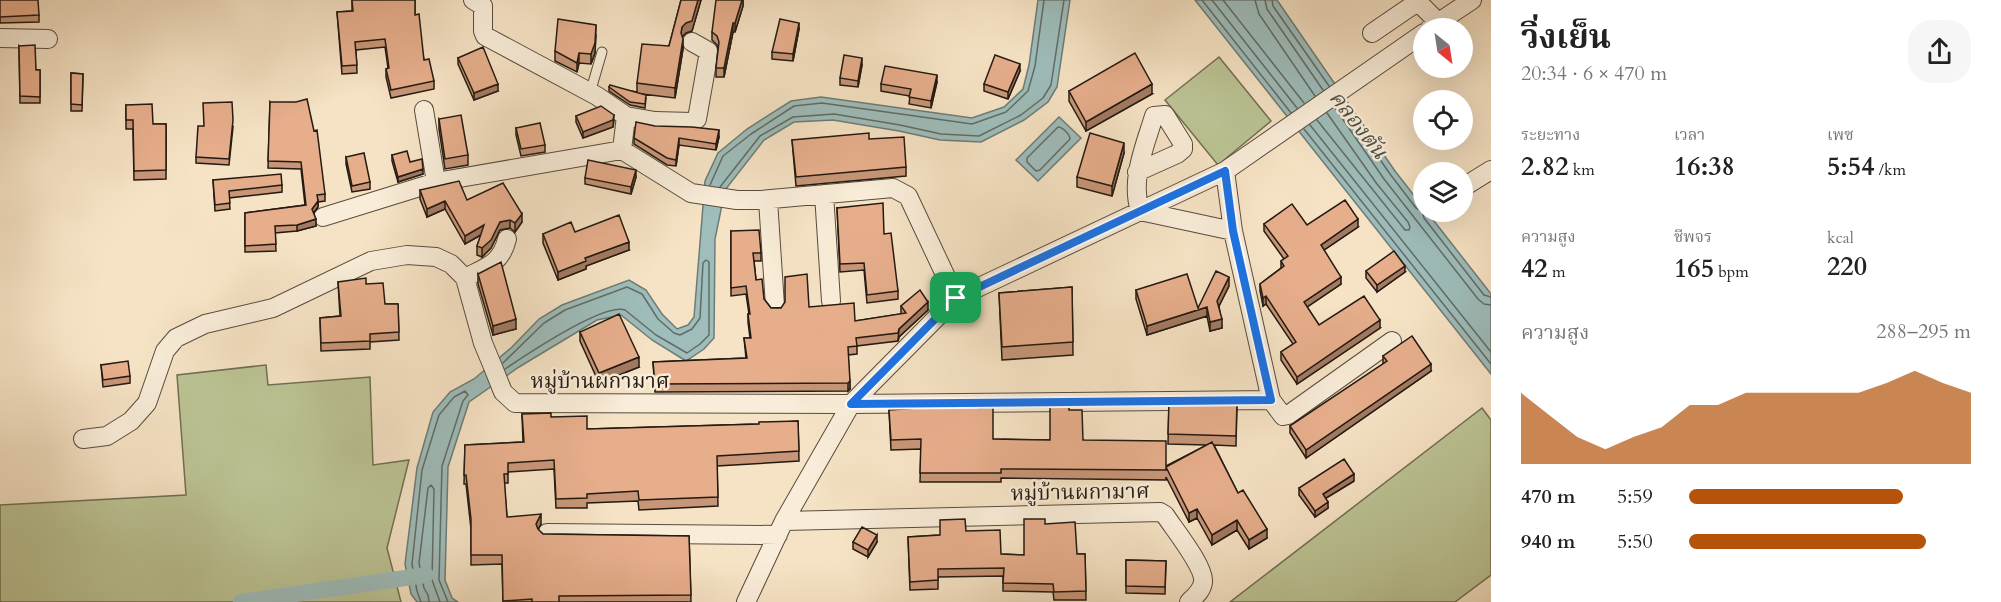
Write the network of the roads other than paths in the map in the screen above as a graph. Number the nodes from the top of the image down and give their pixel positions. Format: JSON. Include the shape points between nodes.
{"nodes":[{"id":1,"x":473,"y":0,"type":"edge"},
{"id":2,"x":1472,"y":0,"type":"edge"},
{"id":3,"x":1426,"y":18,"type":"edge"},
{"id":4,"x":1445,"y":18,"type":"edge"},
{"id":5,"x":1372,"y":33,"type":"dead end"},
{"id":6,"x":0,"y":38,"type":"edge"},
{"id":7,"x":48,"y":39,"type":"dead end"},
{"id":8,"x":1413,"y":39,"type":"edge"},
{"id":9,"x":692,"y":42,"type":"dead end"},
{"id":10,"x":602,"y":52,"type":"dead end"},
{"id":11,"x":591,"y":93,"type":"junction"},
{"id":12,"x":424,"y":110,"type":"dead end"},
{"id":13,"x":626,"y":116,"type":"junction"},
{"id":14,"x":622,"y":150,"type":"junction"},
{"id":15,"x":1491,"y":170,"type":"edge"},
{"id":16,"x":1225,"y":171,"type":"junction"},
{"id":17,"x":1137,"y":172,"type":"dead end"},
{"id":18,"x":1473,"y":181,"type":"edge"},
{"id":19,"x":436,"y":182,"type":"junction"},
{"id":20,"x":824,"y":194,"type":"junction"},
{"id":21,"x":768,"y":200,"type":"junction"},
{"id":22,"x":1140,"y":211,"type":"junction"},
{"id":23,"x":323,"y":217,"type":"dead end"},
{"id":24,"x":1233,"y":231,"type":"junction"},
{"id":25,"x":507,"y":239,"type":"dead end"},
{"id":26,"x":465,"y":278,"type":"junction"},
{"id":27,"x":956,"y":298,"type":"junction"},
{"id":28,"x":831,"y":301,"type":"dead end"},
{"id":29,"x":775,"y":306,"type":"edge"},
{"id":30,"x":1392,"y":341,"type":"dead end"},
{"id":31,"x":1271,"y":400,"type":"junction"},
{"id":32,"x":851,"y":404,"type":"junction"},
{"id":33,"x":82,"y":439,"type":"dead end"},
{"id":34,"x":781,"y":528,"type":"junction"},
{"id":35,"x":547,"y":533,"type":"edge"},
{"id":36,"x":746,"y":602,"type":"edge"},
{"id":37,"x":1189,"y":602,"type":"edge"}],
"edges":[{"from":1,"to":11,"type":"street","via":[[483,6],[485,36]]},
{"from":2,"to":4,"type":"street"},
{"from":3,"to":5,"type":"street","via":[[1421,4],[1413,5]]},
{"from":6,"to":7,"type":"street"},
{"from":8,"to":16,"type":"street"},
{"from":9,"to":13,"type":"street","via":[[708,51],[697,119],[655,121]]},
{"from":10,"to":11,"type":"lane"},
{"from":11,"to":13,"type":"street"},
{"from":12,"to":19,"type":"street"},
{"from":13,"to":14,"type":"street"},
{"from":14,"to":19,"type":"street"},
{"from":14,"to":21,"type":"street","via":[[691,193]]},
{"from":15,"to":18,"type":"street"},
{"from":16,"to":22,"type":"street"},
{"from":16,"to":24,"type":"street"},
{"from":17,"to":22,"type":"street"},
{"from":19,"to":23,"type":"street"},
{"from":20,"to":21,"type":"street"},
{"from":20,"to":27,"type":"street","via":[[893,188],[906,194]]},
{"from":20,"to":28,"type":"street"},
{"from":21,"to":29,"type":"street"},
{"from":22,"to":24,"type":"street"},
{"from":22,"to":27,"type":"street"},
{"from":24,"to":31,"type":"street"},
{"from":25,"to":26,"type":"street","via":[[496,262]]},
{"from":26,"to":32,"type":"street","name":"หมู่บ้านผกามาศ","via":[[483,343],[503,392],[515,403]]},
{"from":26,"to":33,"type":"street","via":[[451,264],[436,257],[407,255],[371,261],[273,309],[205,324],[176,338],[165,351],[147,403],[131,421],[107,436]]},
{"from":27,"to":32,"type":"street"},
{"from":30,"to":31,"type":"street","via":[[1288,415],[1283,416]]},
{"from":31,"to":32,"type":"street","name":"หมู่บ้านผกามาศ"},
{"from":32,"to":34,"type":"street"},
{"from":34,"to":35,"type":"street"},
{"from":34,"to":36,"type":"street"},
{"from":34,"to":37,"type":"street","name":"หมู่บ้านผกามาศ","via":[[1160,512],[1201,570],[1203,584]]}]}
